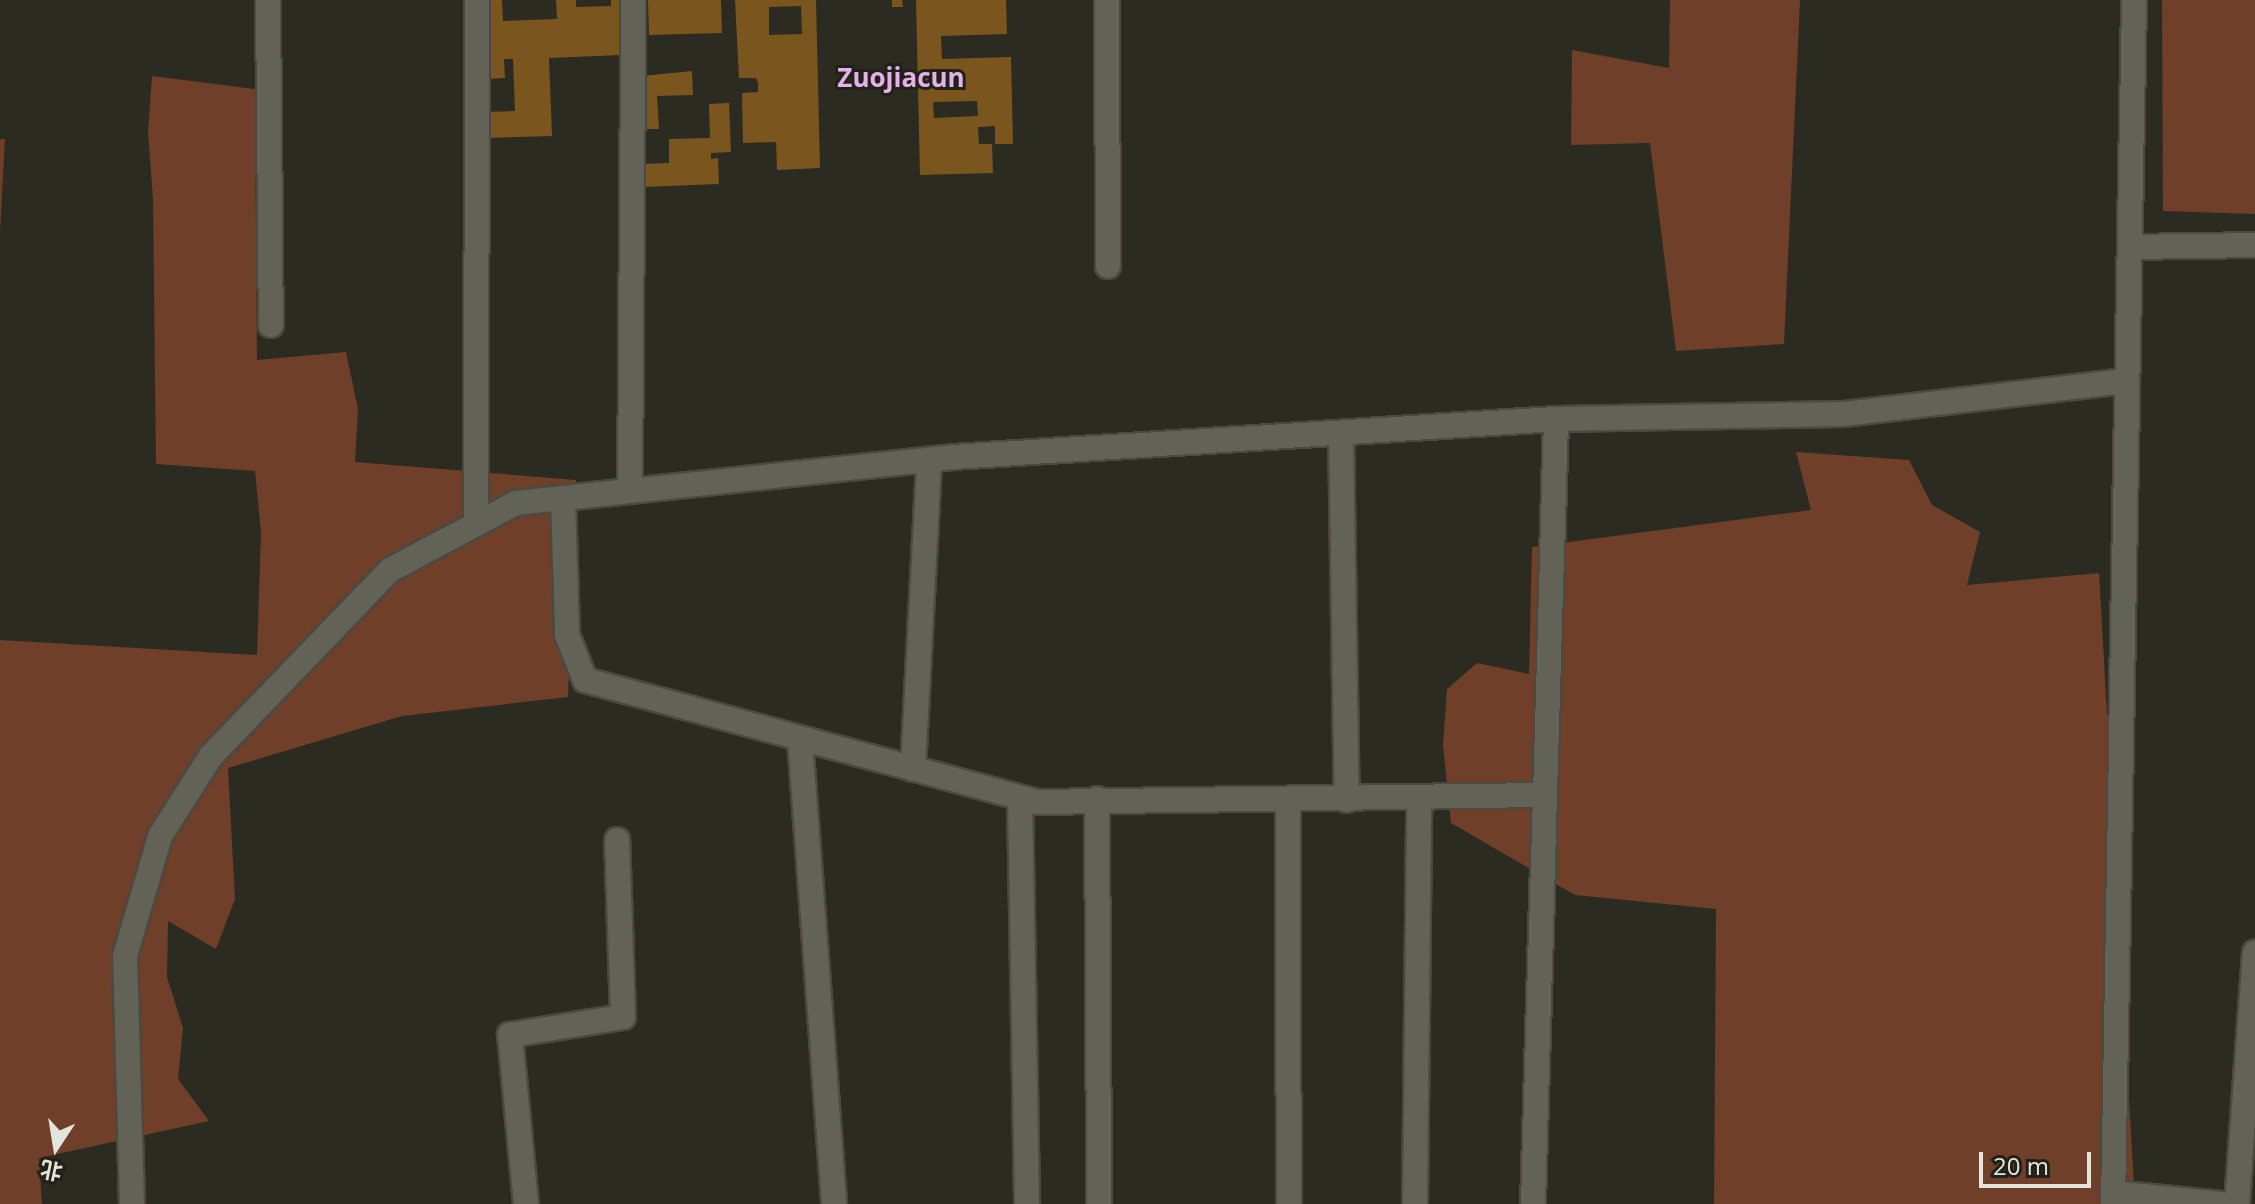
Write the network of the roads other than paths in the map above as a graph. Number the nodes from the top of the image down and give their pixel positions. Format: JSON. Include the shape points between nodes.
{"nodes":[{"id":1,"x":268,"y":0,"type":"edge"},
{"id":2,"x":477,"y":0,"type":"edge"},
{"id":3,"x":633,"y":0,"type":"edge"},
{"id":4,"x":1107,"y":0,"type":"edge"},
{"id":5,"x":2134,"y":0,"type":"edge"},
{"id":6,"x":2255,"y":245,"type":"edge"},
{"id":7,"x":2130,"y":247,"type":"junction"},
{"id":8,"x":1108,"y":266,"type":"dead end"},
{"id":9,"x":271,"y":325,"type":"dead end"},
{"id":10,"x":2127,"y":381,"type":"junction"},
{"id":11,"x":1556,"y":419,"type":"junction"},
{"id":12,"x":1341,"y":433,"type":"junction"},
{"id":13,"x":929,"y":460,"type":"junction"},
{"id":14,"x":630,"y":491,"type":"junction"},
{"id":15,"x":563,"y":498,"type":"junction"},
{"id":16,"x":476,"y":524,"type":"junction"},
{"id":17,"x":800,"y":739,"type":"junction"},
{"id":18,"x":913,"y":769,"type":"junction"},
{"id":19,"x":1545,"y":795,"type":"junction"},
{"id":20,"x":1020,"y":798,"type":"junction"},
{"id":21,"x":1419,"y":798,"type":"junction"},
{"id":22,"x":1097,"y":799,"type":"junction"},
{"id":23,"x":1288,"y":800,"type":"junction"},
{"id":24,"x":1347,"y":800,"type":"junction"},
{"id":25,"x":617,"y":840,"type":"dead end"},
{"id":26,"x":2255,"y":953,"type":"edge"},
{"id":27,"x":2113,"y":1199,"type":"edge"},
{"id":28,"x":132,"y":1204,"type":"edge"},
{"id":29,"x":526,"y":1204,"type":"edge"},
{"id":30,"x":834,"y":1204,"type":"edge"},
{"id":31,"x":1027,"y":1204,"type":"edge"},
{"id":32,"x":1099,"y":1204,"type":"edge"},
{"id":33,"x":1289,"y":1204,"type":"edge"},
{"id":34,"x":1415,"y":1204,"type":"edge"},
{"id":35,"x":1533,"y":1204,"type":"edge"},
{"id":36,"x":2221,"y":1204,"type":"edge"},
{"id":37,"x":2237,"y":1204,"type":"edge"}],
"edges":[{"from":1,"to":9,"type":"street"},
{"from":2,"to":16,"type":"street"},
{"from":3,"to":14,"type":"street"},
{"from":4,"to":8,"type":"street"},
{"from":5,"to":7,"type":"street"},
{"from":6,"to":7,"type":"street"},
{"from":7,"to":10,"type":"street"},
{"from":10,"to":11,"type":"street","via":[[1844,414]]},
{"from":10,"to":27,"type":"street"},
{"from":11,"to":12,"type":"street"},
{"from":11,"to":19,"type":"street"},
{"from":12,"to":13,"type":"street"},
{"from":12,"to":24,"type":"street"},
{"from":13,"to":14,"type":"street"},
{"from":13,"to":18,"type":"street"},
{"from":14,"to":15,"type":"street"},
{"from":15,"to":16,"type":"street","via":[[516,503]]},
{"from":15,"to":17,"type":"street","via":[[567,635],[585,680]]},
{"from":16,"to":28,"type":"street","via":[[390,570],[211,756],[160,836],[125,956]]},
{"from":17,"to":18,"type":"street"},
{"from":17,"to":30,"type":"street"},
{"from":18,"to":20,"type":"street"},
{"from":19,"to":21,"type":"street"},
{"from":19,"to":35,"type":"street"},
{"from":20,"to":22,"type":"street"},
{"from":20,"to":31,"type":"street"},
{"from":21,"to":24,"type":"street"},
{"from":21,"to":34,"type":"street"},
{"from":22,"to":23,"type":"street"},
{"from":22,"to":32,"type":"street"},
{"from":23,"to":24,"type":"street"},
{"from":23,"to":33,"type":"street"},
{"from":25,"to":29,"type":"street","via":[[623,1017],[510,1035]]},
{"from":26,"to":37,"type":"street"},
{"from":27,"to":36,"type":"street"}]}
